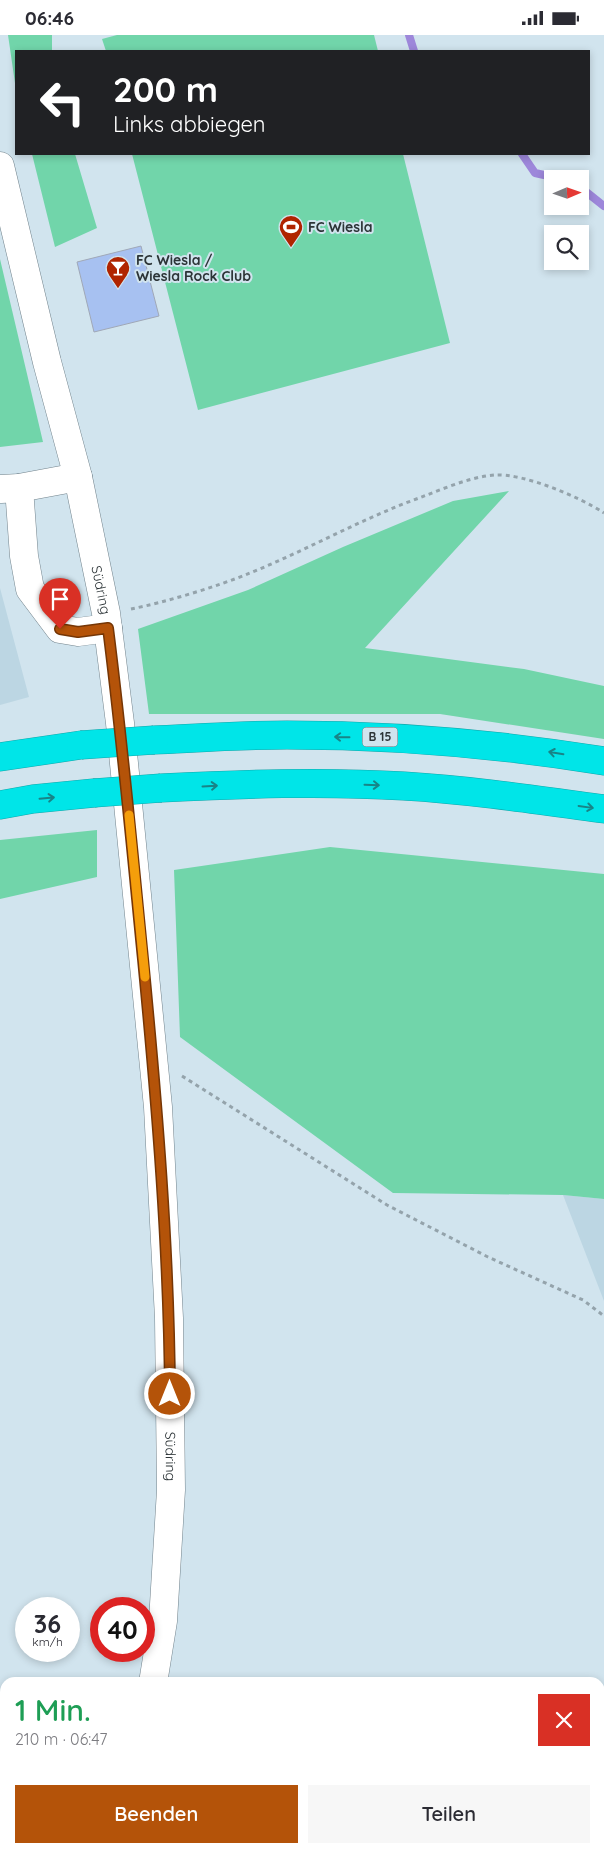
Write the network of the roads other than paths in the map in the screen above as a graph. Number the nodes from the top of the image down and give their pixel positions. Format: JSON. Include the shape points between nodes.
{"nodes":[{"id":1,"x":0,"y":165,"type":"edge"},
{"id":2,"x":78,"y":477,"type":"junction"},
{"id":3,"x":10,"y":489,"type":"edge"},
{"id":4,"x":107,"y":621,"type":"junction"},
{"id":5,"x":0,"y":757,"type":"edge"},
{"id":6,"x":604,"y":761,"type":"edge"},
{"id":7,"x":0,"y":805,"type":"edge"},
{"id":8,"x":604,"y":809,"type":"edge"},
{"id":9,"x":154,"y":1677,"type":"edge"}],
"edges":[{"from":1,"to":2,"type":"street","name":"Südring"},
{"from":2,"to":3,"type":"street"},
{"from":2,"to":4,"type":"street","name":"Südring"},
{"from":3,"to":4,"type":"street","via":[[30,589],[60,629],[78,632]]},
{"from":4,"to":9,"type":"street","name":"Südring","via":[[158,1107],[169,1318],[170,1480],[163,1621]]},
{"from":6,"to":5,"type":"highway","number":"B 15","one_way":true,"bridge":true,"via":[[466,743],[286,735],[154,739],[81,745]]},
{"from":7,"to":8,"type":"highway","one_way":true,"bridge":true,"via":[[94,793],[256,784],[404,786]]}]}
